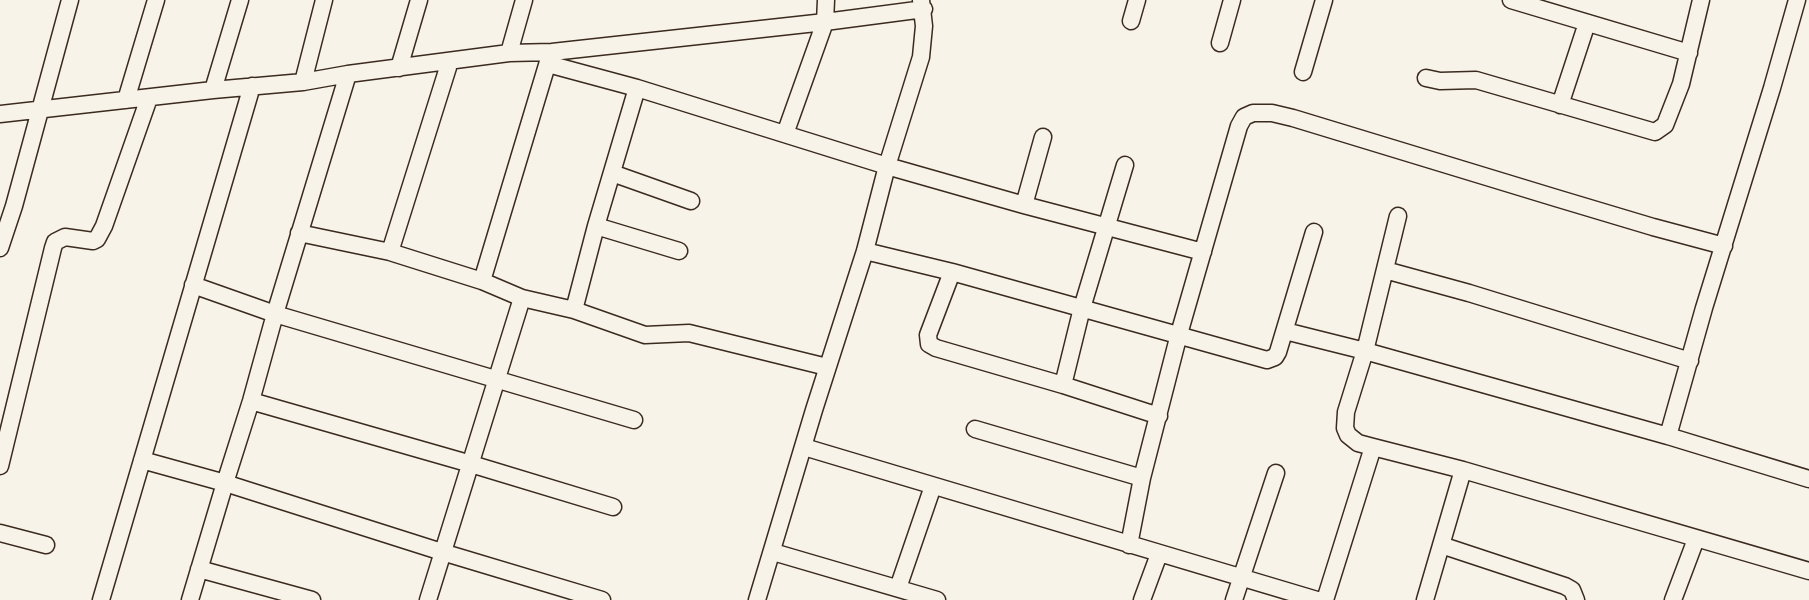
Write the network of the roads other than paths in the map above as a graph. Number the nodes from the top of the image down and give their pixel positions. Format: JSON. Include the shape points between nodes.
{"nodes":[{"id":1,"x":70,"y":0,"type":"edge"},
{"id":2,"x":156,"y":0,"type":"edge"},
{"id":3,"x":240,"y":0,"type":"edge"},
{"id":4,"x":324,"y":0,"type":"edge"},
{"id":5,"x":419,"y":0,"type":"edge"},
{"id":6,"x":524,"y":0,"type":"edge"},
{"id":7,"x":826,"y":0,"type":"edge"},
{"id":8,"x":1136,"y":0,"type":"edge"},
{"id":9,"x":1232,"y":0,"type":"edge"},
{"id":10,"x":1324,"y":0,"type":"edge"},
{"id":11,"x":1511,"y":0,"type":"edge"},
{"id":12,"x":1701,"y":0,"type":"edge"},
{"id":13,"x":1797,"y":0,"type":"edge"},
{"id":14,"x":922,"y":4,"type":"edge"},
{"id":15,"x":1131,"y":21,"type":"dead end"},
{"id":16,"x":826,"y":22,"type":"junction"},
{"id":17,"x":1588,"y":24,"type":"junction"},
{"id":18,"x":1220,"y":43,"type":"dead end"},
{"id":19,"x":1689,"y":52,"type":"junction"},
{"id":20,"x":509,"y":53,"type":"junction"},
{"id":21,"x":550,"y":58,"type":"junction"},
{"id":22,"x":450,"y":61,"type":"junction"},
{"id":23,"x":399,"y":68,"type":"junction"},
{"id":24,"x":1303,"y":72,"type":"dead end"},
{"id":25,"x":348,"y":74,"type":"junction"},
{"id":26,"x":1426,"y":78,"type":"dead end"},
{"id":27,"x":303,"y":82,"type":"junction"},
{"id":28,"x":252,"y":86,"type":"junction"},
{"id":29,"x":637,"y":88,"type":"junction"},
{"id":30,"x":213,"y":90,"type":"junction"},
{"id":31,"x":149,"y":98,"type":"junction"},
{"id":32,"x":126,"y":100,"type":"junction"},
{"id":33,"x":1560,"y":105,"type":"junction"},
{"id":34,"x":39,"y":110,"type":"junction"},
{"id":35,"x":0,"y":114,"type":"edge"},
{"id":36,"x":786,"y":134,"type":"junction"},
{"id":37,"x":1043,"y":137,"type":"dead end"},
{"id":38,"x":1125,"y":165,"type":"dead end"},
{"id":39,"x":887,"y":166,"type":"junction"},
{"id":40,"x":612,"y":173,"type":"junction"},
{"id":41,"x":691,"y":201,"type":"dead end"},
{"id":42,"x":1024,"y":205,"type":"junction"},
{"id":43,"x":1398,"y":216,"type":"dead end"},
{"id":44,"x":596,"y":226,"type":"junction"},
{"id":45,"x":1105,"y":226,"type":"junction"},
{"id":46,"x":1314,"y":232,"type":"dead end"},
{"id":47,"x":299,"y":233,"type":"junction"},
{"id":48,"x":1724,"y":246,"type":"junction"},
{"id":49,"x":0,"y":248,"type":"edge"},
{"id":50,"x":680,"y":251,"type":"dead end"},
{"id":51,"x":865,"y":251,"type":"junction"},
{"id":52,"x":390,"y":252,"type":"junction"},
{"id":53,"x":1203,"y":252,"type":"junction"},
{"id":54,"x":1385,"y":270,"type":"junction"},
{"id":55,"x":952,"y":272,"type":"junction"},
{"id":56,"x":482,"y":281,"type":"junction"},
{"id":57,"x":193,"y":285,"type":"junction"},
{"id":58,"x":522,"y":298,"type":"junction"},
{"id":59,"x":1082,"y":308,"type":"junction"},
{"id":60,"x":574,"y":310,"type":"junction"},
{"id":61,"x":275,"y":314,"type":"junction"},
{"id":62,"x":1285,"y":330,"type":"junction"},
{"id":63,"x":1179,"y":334,"type":"junction"},
{"id":64,"x":1365,"y":350,"type":"junction"},
{"id":65,"x":1690,"y":361,"type":"junction"},
{"id":66,"x":827,"y":367,"type":"junction"},
{"id":67,"x":497,"y":380,"type":"junction"},
{"id":68,"x":1063,"y":385,"type":"junction"},
{"id":69,"x":251,"y":401,"type":"junction"},
{"id":70,"x":1159,"y":416,"type":"junction"},
{"id":71,"x":634,"y":420,"type":"dead end"},
{"id":72,"x":975,"y":429,"type":"dead end"},
{"id":73,"x":1668,"y":436,"type":"junction"},
{"id":74,"x":804,"y":447,"type":"junction"},
{"id":75,"x":1373,"y":447,"type":"junction"},
{"id":76,"x":142,"y":460,"type":"junction"},
{"id":77,"x":471,"y":464,"type":"junction"},
{"id":78,"x":0,"y":466,"type":"edge"},
{"id":79,"x":1463,"y":470,"type":"junction"},
{"id":80,"x":1276,"y":473,"type":"dead end"},
{"id":81,"x":1142,"y":478,"type":"junction"},
{"id":82,"x":1809,"y":479,"type":"edge"},
{"id":83,"x":225,"y":483,"type":"junction"},
{"id":84,"x":933,"y":486,"type":"junction"},
{"id":85,"x":613,"y":507,"type":"dead end"},
{"id":86,"x":0,"y":533,"type":"edge"},
{"id":87,"x":1696,"y":539,"type":"junction"},
{"id":88,"x":46,"y":545,"type":"dead end"},
{"id":89,"x":1129,"y":545,"type":"junction"},
{"id":90,"x":1441,"y":545,"type":"junction"},
{"id":91,"x":442,"y":552,"type":"junction"},
{"id":92,"x":773,"y":552,"type":"junction"},
{"id":93,"x":1159,"y":554,"type":"junction"},
{"id":94,"x":199,"y":569,"type":"junction"},
{"id":95,"x":1809,"y":571,"type":"edge"},
{"id":96,"x":1242,"y":578,"type":"junction"},
{"id":97,"x":898,"y":588,"type":"junction"},
{"id":98,"x":101,"y":600,"type":"edge"},
{"id":99,"x":190,"y":600,"type":"edge"},
{"id":100,"x":312,"y":600,"type":"edge"},
{"id":101,"x":428,"y":600,"type":"edge"},
{"id":102,"x":602,"y":600,"type":"edge"},
{"id":103,"x":757,"y":600,"type":"edge"},
{"id":104,"x":937,"y":600,"type":"edge"},
{"id":105,"x":1142,"y":600,"type":"edge"},
{"id":106,"x":1234,"y":600,"type":"edge"},
{"id":107,"x":1317,"y":600,"type":"edge"},
{"id":108,"x":1325,"y":600,"type":"edge"},
{"id":109,"x":1425,"y":600,"type":"edge"},
{"id":110,"x":1576,"y":600,"type":"edge"},
{"id":111,"x":1673,"y":600,"type":"edge"}],
"edges":[{"from":1,"to":34,"type":"street"},
{"from":2,"to":32,"type":"street"},
{"from":3,"to":30,"type":"street"},
{"from":4,"to":27,"type":"street"},
{"from":5,"to":23,"type":"street"},
{"from":6,"to":20,"type":"street"},
{"from":7,"to":16,"type":"street"},
{"from":8,"to":15,"type":"street"},
{"from":9,"to":18,"type":"street"},
{"from":10,"to":24,"type":"street"},
{"from":11,"to":17,"type":"street"},
{"from":12,"to":19,"type":"street"},
{"from":13,"to":48,"type":"street"},
{"from":14,"to":16,"type":"street"},
{"from":14,"to":39,"type":"street","via":[[921,57]]},
{"from":16,"to":21,"type":"street"},
{"from":16,"to":36,"type":"street"},
{"from":17,"to":19,"type":"street"},
{"from":17,"to":33,"type":"street"},
{"from":19,"to":33,"type":"street","via":[[1681,84],[1668,118],[1661,129],[1655,132]]},
{"from":20,"to":21,"type":"street"},
{"from":20,"to":22,"type":"street"},
{"from":21,"to":29,"type":"street"},
{"from":21,"to":56,"type":"street"},
{"from":22,"to":23,"type":"street"},
{"from":22,"to":52,"type":"street"},
{"from":23,"to":25,"type":"street"},
{"from":25,"to":27,"type":"street"},
{"from":25,"to":47,"type":"street"},
{"from":26,"to":33,"type":"street","via":[[1440,81],[1476,80]]},
{"from":27,"to":28,"type":"street"},
{"from":28,"to":30,"type":"street"},
{"from":28,"to":57,"type":"street"},
{"from":29,"to":36,"type":"street"},
{"from":29,"to":40,"type":"street"},
{"from":30,"to":31,"type":"street"},
{"from":31,"to":32,"type":"street"},
{"from":31,"to":78,"type":"street","via":[[104,226],[97,239],[93,241],[65,237],[55,242]]},
{"from":32,"to":34,"type":"street"},
{"from":34,"to":35,"type":"street"},
{"from":34,"to":49,"type":"street","via":[[14,206]]},
{"from":36,"to":39,"type":"street"},
{"from":37,"to":42,"type":"street"},
{"from":38,"to":45,"type":"street"},
{"from":39,"to":42,"type":"street"},
{"from":39,"to":51,"type":"street"},
{"from":40,"to":41,"type":"street"},
{"from":40,"to":44,"type":"street"},
{"from":42,"to":45,"type":"street"},
{"from":43,"to":54,"type":"street"},
{"from":44,"to":50,"type":"street"},
{"from":44,"to":60,"type":"street"},
{"from":45,"to":53,"type":"street"},
{"from":45,"to":59,"type":"street"},
{"from":46,"to":62,"type":"street"},
{"from":47,"to":52,"type":"street"},
{"from":47,"to":61,"type":"street"},
{"from":48,"to":53,"type":"street","via":[[1578,205],[1272,112],[1253,113],[1244,117],[1239,126]]},
{"from":48,"to":65,"type":"street"},
{"from":51,"to":55,"type":"street"},
{"from":51,"to":66,"type":"street"},
{"from":52,"to":56,"type":"street"},
{"from":53,"to":63,"type":"street"},
{"from":54,"to":64,"type":"street"},
{"from":54,"to":65,"type":"street"},
{"from":55,"to":59,"type":"street"},
{"from":55,"to":68,"type":"street","via":[[928,334],[929,344]]},
{"from":56,"to":58,"type":"street"},
{"from":57,"to":61,"type":"street"},
{"from":57,"to":76,"type":"street"},
{"from":58,"to":60,"type":"street"},
{"from":58,"to":67,"type":"street"},
{"from":59,"to":63,"type":"street"},
{"from":59,"to":68,"type":"street"},
{"from":60,"to":66,"type":"street","via":[[645,335],[673,332],[695,334]]},
{"from":61,"to":67,"type":"street"},
{"from":61,"to":69,"type":"street"},
{"from":62,"to":63,"type":"street","via":[[1275,358],[1267,360]]},
{"from":62,"to":64,"type":"street"},
{"from":63,"to":70,"type":"street"},
{"from":64,"to":73,"type":"street"},
{"from":64,"to":75,"type":"street","via":[[1346,412],[1345,428],[1348,435],[1358,443]]},
{"from":65,"to":73,"type":"street"},
{"from":66,"to":74,"type":"street"},
{"from":67,"to":71,"type":"street"},
{"from":67,"to":77,"type":"street"},
{"from":68,"to":70,"type":"street"},
{"from":69,"to":77,"type":"street"},
{"from":69,"to":83,"type":"street"},
{"from":70,"to":81,"type":"street"},
{"from":72,"to":81,"type":"street"},
{"from":73,"to":82,"type":"street"},
{"from":74,"to":84,"type":"street"},
{"from":74,"to":92,"type":"street"},
{"from":75,"to":79,"type":"street"},
{"from":75,"to":108,"type":"street"},
{"from":76,"to":83,"type":"street"},
{"from":76,"to":98,"type":"street"},
{"from":77,"to":85,"type":"street"},
{"from":77,"to":91,"type":"street"},
{"from":79,"to":87,"type":"street"},
{"from":79,"to":90,"type":"street"},
{"from":80,"to":96,"type":"street"},
{"from":81,"to":89,"type":"street"},
{"from":83,"to":91,"type":"street"},
{"from":83,"to":94,"type":"street"},
{"from":84,"to":89,"type":"street"},
{"from":84,"to":97,"type":"street"},
{"from":86,"to":88,"type":"street"},
{"from":87,"to":95,"type":"street"},
{"from":87,"to":111,"type":"street"},
{"from":89,"to":93,"type":"street"},
{"from":90,"to":109,"type":"street"},
{"from":90,"to":110,"type":"street","via":[[1565,586],[1572,590]]},
{"from":91,"to":101,"type":"street"},
{"from":91,"to":102,"type":"street"},
{"from":92,"to":97,"type":"street"},
{"from":92,"to":103,"type":"street"},
{"from":93,"to":96,"type":"street"},
{"from":93,"to":105,"type":"street"},
{"from":94,"to":99,"type":"street"},
{"from":94,"to":100,"type":"street"},
{"from":96,"to":106,"type":"street"},
{"from":96,"to":107,"type":"street"},
{"from":97,"to":104,"type":"street"}]}
